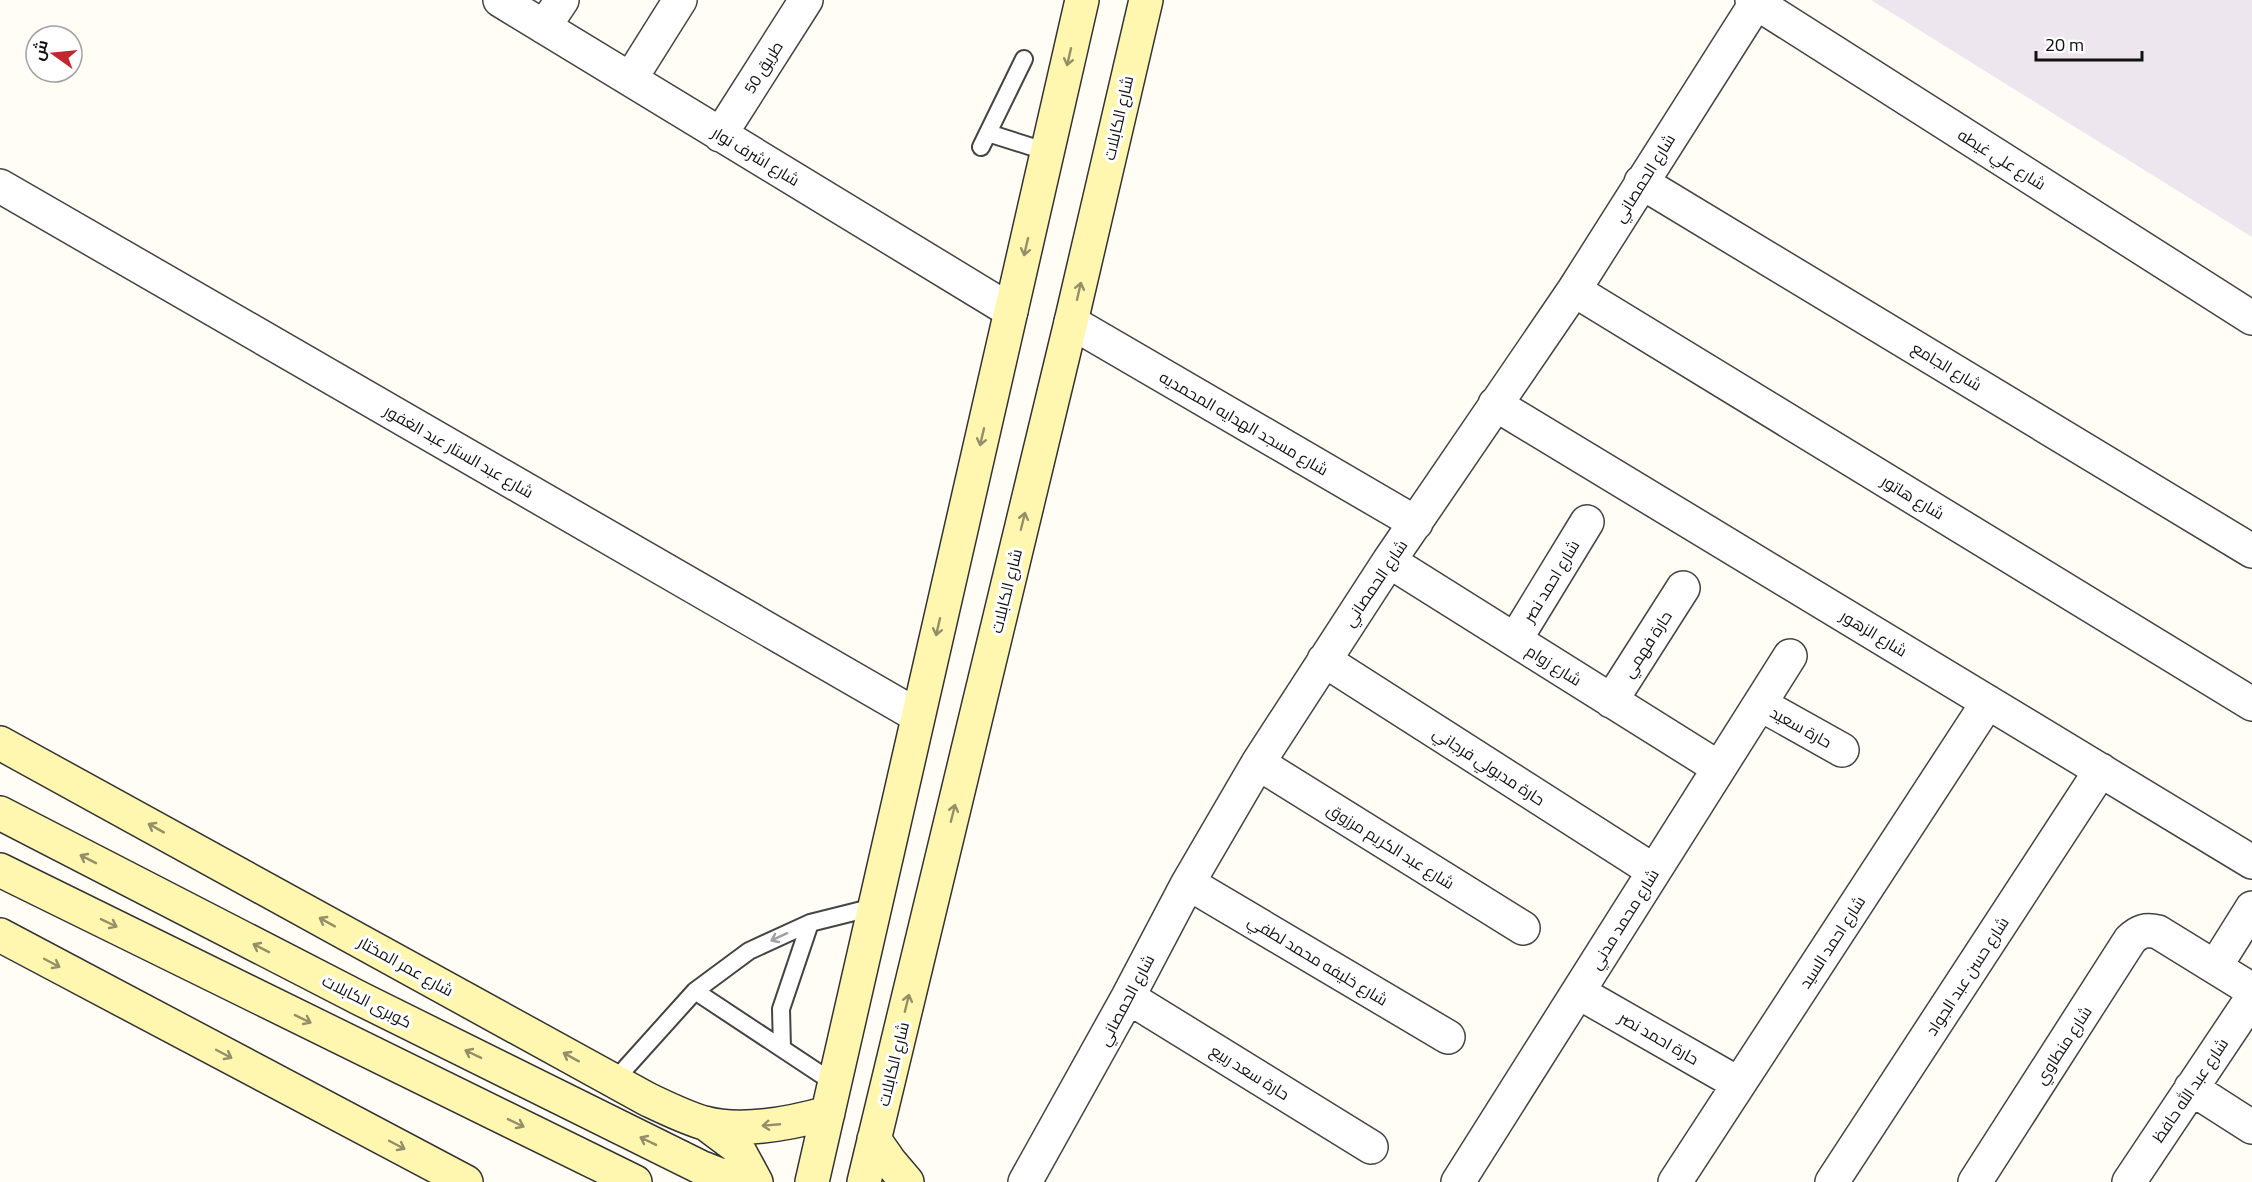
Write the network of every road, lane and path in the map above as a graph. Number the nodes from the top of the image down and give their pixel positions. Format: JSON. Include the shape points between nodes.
{"nodes":[{"id":1,"x":500,"y":0,"type":"edge"},
{"id":2,"x":562,"y":0,"type":"edge"},
{"id":3,"x":680,"y":0,"type":"edge"},
{"id":4,"x":806,"y":0,"type":"edge"},
{"id":5,"x":1082,"y":0,"type":"edge"},
{"id":6,"x":1146,"y":0,"type":"edge"},
{"id":7,"x":1754,"y":1,"type":"edge"},
{"id":8,"x":544,"y":27,"type":"junction"},
{"id":9,"x":1024,"y":59,"type":"dead end"},
{"id":10,"x":631,"y":78,"type":"junction"},
{"id":11,"x":720,"y":135,"type":"junction"},
{"id":12,"x":1048,"y":152,"type":"junction"},
{"id":13,"x":1641,"y":182,"type":"junction"},
{"id":14,"x":0,"y":186,"type":"edge"},
{"id":15,"x":1574,"y":290,"type":"junction"},
{"id":16,"x":1011,"y":311,"type":"junction"},
{"id":17,"x":2252,"y":318,"type":"edge"},
{"id":18,"x":1071,"y":322,"type":"junction"},
{"id":19,"x":1495,"y":404,"type":"junction"},
{"id":20,"x":1587,"y":522,"type":"dead end"},
{"id":21,"x":1416,"y":523,"type":"junction"},
{"id":22,"x":2252,"y":551,"type":"edge"},
{"id":23,"x":1389,"y":561,"type":"junction"},
{"id":24,"x":1683,"y":588,"type":"dead end"},
{"id":25,"x":1515,"y":640,"type":"junction"},
{"id":26,"x":1790,"y":656,"type":"dead end"},
{"id":27,"x":1324,"y":660,"type":"junction"},
{"id":28,"x":1611,"y":701,"type":"junction"},
{"id":29,"x":1988,"y":702,"type":"junction"},
{"id":30,"x":1760,"y":704,"type":"junction"},
{"id":31,"x":2252,"y":704,"type":"edge"},
{"id":32,"x":918,"y":716,"type":"junction"},
{"id":33,"x":0,"y":743,"type":"edge"},
{"id":34,"x":1842,"y":750,"type":"dead end"},
{"id":35,"x":1258,"y":763,"type":"junction"},
{"id":36,"x":1719,"y":768,"type":"junction"},
{"id":37,"x":2101,"y":771,"type":"junction"},
{"id":38,"x":0,"y":813,"type":"edge"},
{"id":39,"x":2252,"y":862,"type":"edge"},
{"id":40,"x":0,"y":870,"type":"edge"},
{"id":41,"x":1654,"y":871,"type":"junction"},
{"id":42,"x":1188,"y":883,"type":"junction"},
{"id":43,"x":874,"y":907,"type":"junction"},
{"id":44,"x":2252,"y":908,"type":"edge"},
{"id":45,"x":810,"y":923,"type":"junction"},
{"id":46,"x":1523,"y":928,"type":"dead end"},
{"id":47,"x":0,"y":936,"type":"edge"},
{"id":48,"x":2215,"y":967,"type":"junction"},
{"id":49,"x":2252,"y":990,"type":"edge"},
{"id":50,"x":695,"y":991,"type":"junction"},
{"id":51,"x":1578,"y":992,"type":"junction"},
{"id":52,"x":1128,"y":997,"type":"junction"},
{"id":53,"x":2252,"y":998,"type":"edge"},
{"id":54,"x":1448,"y":1037,"type":"dead end"},
{"id":55,"x":782,"y":1048,"type":"junction"},
{"id":56,"x":614,"y":1081,"type":"junction"},
{"id":57,"x":1739,"y":1084,"type":"junction"},
{"id":58,"x":2192,"y":1088,"type":"junction"},
{"id":59,"x":831,"y":1098,"type":"junction"},
{"id":60,"x":705,"y":1123,"type":"junction"},
{"id":61,"x":2252,"y":1126,"type":"edge"},
{"id":62,"x":874,"y":1139,"type":"junction"},
{"id":63,"x":1371,"y":1147,"type":"dead end"},
{"id":64,"x":466,"y":1182,"type":"edge"},
{"id":65,"x":635,"y":1182,"type":"edge"},
{"id":66,"x":738,"y":1182,"type":"edge"},
{"id":67,"x":756,"y":1182,"type":"edge"},
{"id":68,"x":812,"y":1182,"type":"edge"},
{"id":69,"x":864,"y":1182,"type":"edge"},
{"id":70,"x":907,"y":1182,"type":"edge"},
{"id":71,"x":1025,"y":1182,"type":"edge"},
{"id":72,"x":1458,"y":1182,"type":"edge"},
{"id":73,"x":1675,"y":1182,"type":"edge"},
{"id":74,"x":1832,"y":1182,"type":"edge"},
{"id":75,"x":1975,"y":1182,"type":"edge"},
{"id":76,"x":2128,"y":1182,"type":"edge"}],
"edges":[{"from":1,"to":8,"type":"street","name":"شارع اشرف نوار"},
{"from":2,"to":8,"type":"street"},
{"from":3,"to":10,"type":"street"},
{"from":4,"to":11,"type":"street","name":"طريق 50"},
{"from":5,"to":12,"type":"main road","one_way":true},
{"from":18,"to":6,"type":"main road","name":"شارع الكابلات","one_way":true},
{"from":7,"to":13,"type":"street","name":"شارع الحمصاني"},
{"from":7,"to":17,"type":"street","name":"شارع علي غيطه"},
{"from":8,"to":10,"type":"street","name":"شارع اشرف نوار"},
{"from":9,"to":12,"type":"lane","via":[[985,140]]},
{"from":10,"to":11,"type":"street","name":"شارع اشرف نوار"},
{"from":11,"to":16,"type":"street","name":"شارع اشرف نوار"},
{"from":12,"to":16,"type":"main road","one_way":true},
{"from":13,"to":15,"type":"street","name":"شارع الحمصاني"},
{"from":13,"to":22,"type":"street","name":"شارع الجامع"},
{"from":14,"to":32,"type":"street","name":"شارع عبد الستار عبد الغفور"},
{"from":15,"to":19,"type":"street","name":"شارع الحمصاني"},
{"from":15,"to":31,"type":"street","name":"شارع هاتور"},
{"from":16,"to":32,"type":"main road","one_way":true},
{"from":18,"to":21,"type":"street","name":"شارع مسجد الهدايه المحمديه"},
{"from":62,"to":18,"type":"main road","name":"شارع الكابلات","one_way":true},
{"from":19,"to":21,"type":"street","name":"شارع الحمصاني"},
{"from":19,"to":29,"type":"street","name":"شارع الزهور"},
{"from":20,"to":25,"type":"street","name":"شارع احمد نصر"},
{"from":21,"to":23,"type":"street","name":"شارع الحمصاني"},
{"from":23,"to":25,"type":"street","name":"شارع زوام"},
{"from":23,"to":27,"type":"street","name":"شارع الحمصاني"},
{"from":24,"to":28,"type":"street","name":"حارة فهمي"},
{"from":25,"to":28,"type":"street","name":"شارع زوام"},
{"from":26,"to":30,"type":"street","name":"شارع محمد مدني"},
{"from":27,"to":35,"type":"street","name":"شارع الحمصاني"},
{"from":27,"to":41,"type":"street","name":"حارة مدبولي فرجاني"},
{"from":28,"to":36,"type":"street","name":"شارع زوام"},
{"from":29,"to":37,"type":"street","name":"شارع الزهور"},
{"from":29,"to":57,"type":"street","name":"شارع احمد السيد"},
{"from":30,"to":34,"type":"street","name":"حارة سعيد"},
{"from":30,"to":36,"type":"street","name":"شارع محمد مدني"},
{"from":32,"to":43,"type":"main road"},
{"from":56,"to":33,"type":"main road","name":"شارع عمر المختار","one_way":true},
{"from":35,"to":42,"type":"street","name":"شارع الحمصاني"},
{"from":35,"to":46,"type":"street","name":"شارع عبد الكريم مرزوق"},
{"from":36,"to":41,"type":"street","name":"شارع محمد مدني"},
{"from":37,"to":39,"type":"street","name":"شارع الزهور"},
{"from":37,"to":74,"type":"street","name":"شارع حسن عبد الجواد"},
{"from":66,"to":38,"type":"main road","name":"كوبرى الكابلات","one_way":true,"via":[[700,1167],[362,999]]},
{"from":40,"to":65,"type":"main road","one_way":true},
{"from":41,"to":51,"type":"street","name":"شارع محمد مدني"},
{"from":42,"to":52,"type":"street","name":"شارع الحمصاني"},
{"from":42,"to":54,"type":"street","name":"شارع خليفه محمد لطفي"},
{"from":43,"to":45,"type":"lane"},
{"from":43,"to":59,"type":"main road"},
{"from":44,"to":48,"type":"street"},
{"from":45,"to":50,"type":"lane","one_way":true,"via":[[749,951]]},
{"from":45,"to":55,"type":"lane","via":[[781,1009]]},
{"from":47,"to":64,"type":"main road","one_way":true},
{"from":48,"to":49,"type":"street"},
{"from":48,"to":75,"type":"street","name":"شارع منطاوي","via":[[2150,930],[2130,940]]},
{"from":50,"to":55,"type":"lane"},
{"from":50,"to":56,"type":"lane"},
{"from":51,"to":57,"type":"street","name":"حارة احمد نصر"},
{"from":51,"to":72,"type":"street","name":"شارع محمد مدني"},
{"from":52,"to":63,"type":"street","name":"حارة سعد ربيع"},
{"from":52,"to":71,"type":"street","name":"شارع الحمصاني"},
{"from":53,"to":58,"type":"street","name":"شارع عبد الله حافظ"},
{"from":55,"to":59,"type":"lane"},
{"from":56,"to":60,"type":"main road","name":"شارع عمر المختار"},
{"from":57,"to":73,"type":"street","name":"شارع احمد السيد"},
{"from":58,"to":61,"type":"street"},
{"from":58,"to":76,"type":"street","name":"شارع عبد الله حافظ"},
{"from":59,"to":60,"type":"main road","name":"شارع عمر المختار","one_way":true,"via":[[798,1122],[767,1126]]},
{"from":59,"to":68,"type":"main road"},
{"from":60,"to":67,"type":"main road","via":[[737,1147]]},
{"from":62,"to":69,"type":"main road","name":"شارع الكابلات"},
{"from":62,"to":70,"type":"main road"}]}
